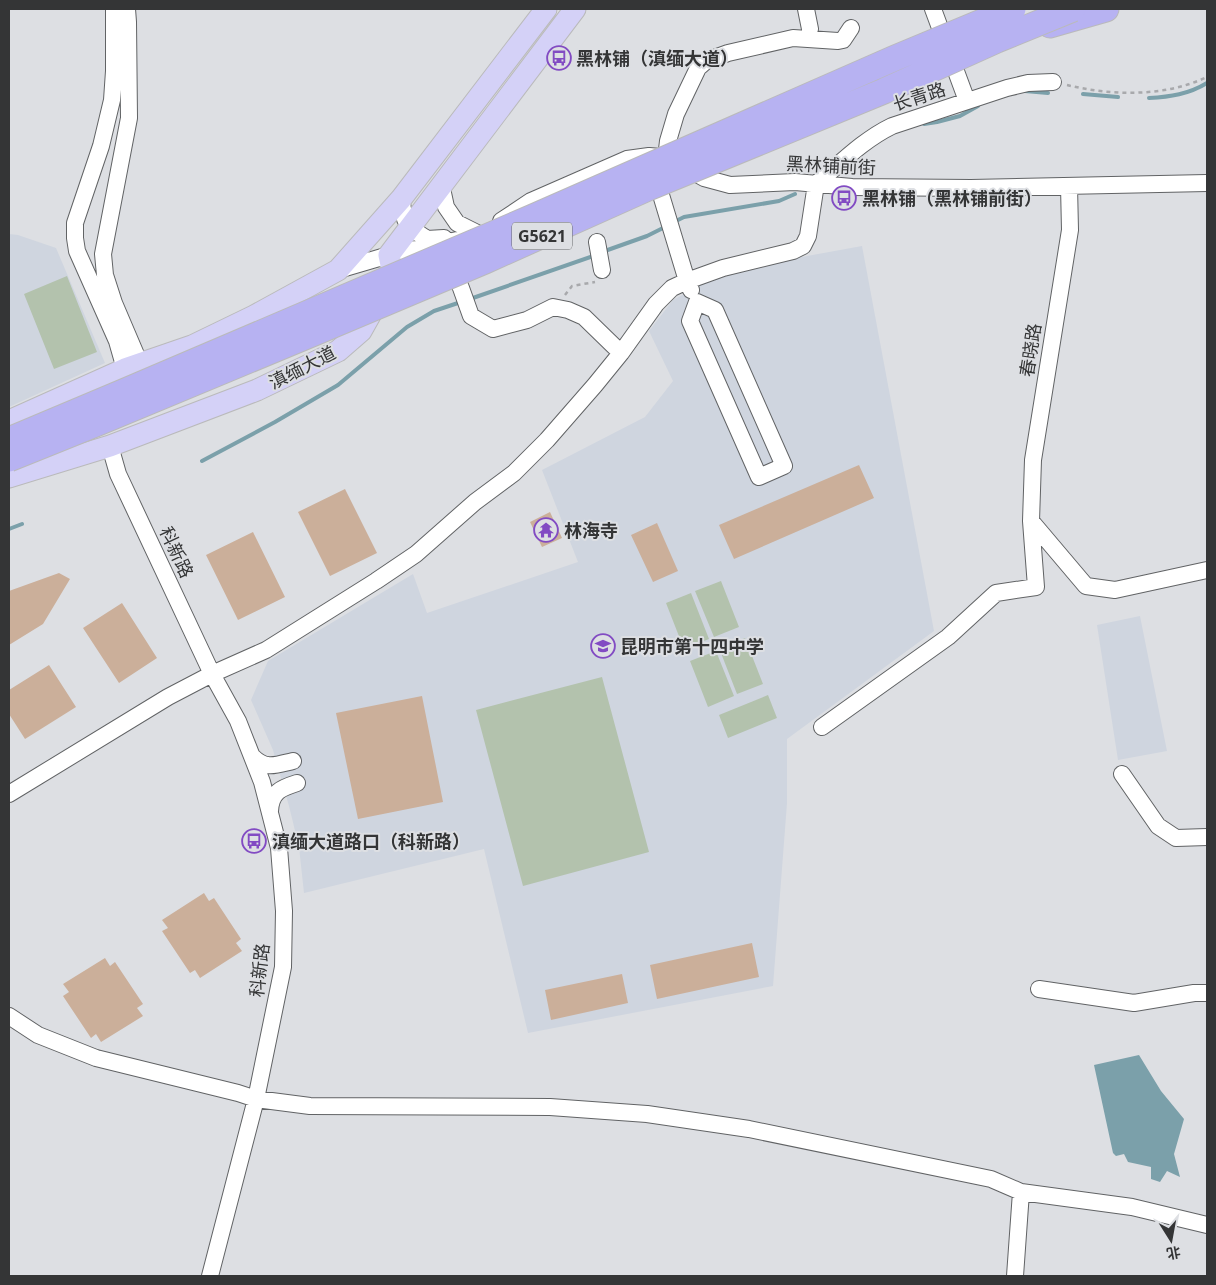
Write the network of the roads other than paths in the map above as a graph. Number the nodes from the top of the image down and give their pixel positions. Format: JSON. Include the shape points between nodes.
{"nodes":[{"id":1,"x":114,"y":9,"type":"edge"},
{"id":2,"x":127,"y":9,"type":"edge"},
{"id":3,"x":546,"y":9,"type":"edge"},
{"id":4,"x":575,"y":9,"type":"edge"},
{"id":5,"x":806,"y":9,"type":"edge"},
{"id":6,"x":933,"y":9,"type":"edge"},
{"id":7,"x":1073,"y":9,"type":"edge"},
{"id":8,"x":1106,"y":9,"type":"edge"},
{"id":9,"x":1005,"y":11,"type":"edge"},
{"id":10,"x":852,"y":28,"type":"dead end"},
{"id":11,"x":810,"y":29,"type":"dead end"},
{"id":12,"x":997,"y":40,"type":"junction"},
{"id":13,"x":1053,"y":82,"type":"road end"},
{"id":14,"x":967,"y":101,"type":"junction"},
{"id":15,"x":658,"y":157,"type":"junction"},
{"id":16,"x":1207,"y":183,"type":"edge"},
{"id":17,"x":441,"y":184,"type":"junction"},
{"id":18,"x":816,"y":184,"type":"junction"},
{"id":19,"x":1069,"y":186,"type":"junction"},
{"id":20,"x":401,"y":199,"type":"junction"},
{"id":21,"x":409,"y":228,"type":"junction"},
{"id":22,"x":479,"y":234,"type":"junction"},
{"id":23,"x":597,"y":242,"type":"dead end"},
{"id":24,"x":444,"y":249,"type":"junction"},
{"id":25,"x":391,"y":264,"type":"junction"},
{"id":26,"x":338,"y":270,"type":"junction"},
{"id":27,"x":602,"y":270,"type":"road end"},
{"id":28,"x":687,"y":281,"type":"junction"},
{"id":29,"x":696,"y":302,"type":"junction"},
{"id":30,"x":620,"y":353,"type":"junction"},
{"id":31,"x":133,"y":367,"type":"junction"},
{"id":32,"x":9,"y":421,"type":"edge"},
{"id":33,"x":9,"y":440,"type":"edge"},
{"id":34,"x":110,"y":446,"type":"junction"},
{"id":35,"x":9,"y":459,"type":"edge"},
{"id":36,"x":9,"y":477,"type":"edge"},
{"id":37,"x":1031,"y":521,"type":"junction"},
{"id":38,"x":1207,"y":570,"type":"edge"},
{"id":39,"x":212,"y":674,"type":"junction"},
{"id":40,"x":822,"y":727,"type":"dead end"},
{"id":41,"x":253,"y":757,"type":"junction"},
{"id":42,"x":292,"y":761,"type":"dead end"},
{"id":43,"x":1122,"y":774,"type":"dead end"},
{"id":44,"x":298,"y":783,"type":"dead end"},
{"id":45,"x":9,"y":794,"type":"edge"},
{"id":46,"x":270,"y":811,"type":"junction"},
{"id":47,"x":1207,"y":837,"type":"edge"},
{"id":48,"x":1039,"y":989,"type":"dead end"},
{"id":49,"x":1207,"y":992,"type":"edge"},
{"id":50,"x":9,"y":1016,"type":"edge"},
{"id":51,"x":251,"y":1097,"type":"junction"},
{"id":52,"x":1021,"y":1192,"type":"junction"},
{"id":53,"x":1207,"y":1225,"type":"edge"},
{"id":54,"x":199,"y":1276,"type":"edge"},
{"id":55,"x":210,"y":1276,"type":"edge"},
{"id":56,"x":1015,"y":1276,"type":"edge"}],
"edges":[{"from":1,"to":31,"type":"street","via":[[112,100],[101,146],[75,223],[75,238],[77,251],[116,341]]},
{"from":2,"to":31,"type":"street","via":[[129,118],[103,254],[105,275]]},
{"from":3,"to":20,"type":"main road"},
{"from":4,"to":17,"type":"main road","name":"滇缅大道"},
{"from":5,"to":11,"type":"street"},
{"from":6,"to":14,"type":"street"},
{"from":7,"to":12,"type":"highway","number":"G5621","bridge":true},
{"from":8,"to":12,"type":"highway","bridge":true},
{"from":9,"to":33,"type":"highway","number":"G5621","bridge":true},
{"from":10,"to":15,"type":"street","via":[[843,40],[793,38],[706,61],[698,68],[676,114],[668,141]]},
{"from":12,"to":35,"type":"highway","number":"G5621","bridge":true,"via":[[319,331]]},
{"from":13,"to":14,"type":"street","name":"长青路","via":[[1018,85]]},
{"from":14,"to":18,"type":"street","name":"长青路","via":[[879,132]]},
{"from":15,"to":18,"type":"street","name":"黑林铺前街","via":[[704,178],[730,185]]},
{"from":15,"to":22,"type":"street","via":[[627,159],[531,201]]},
{"from":15,"to":28,"type":"street","via":[[664,203]]},
{"from":16,"to":19,"type":"street","name":"黑林铺前街"},
{"from":17,"to":21,"type":"main road","name":"滇缅大道"},
{"from":17,"to":22,"type":"street","via":[[446,207],[457,223]]},
{"from":18,"to":19,"type":"street","name":"黑林铺前街","via":[[852,188]]},
{"from":18,"to":28,"type":"street","via":[[808,236],[803,246]]},
{"from":19,"to":37,"type":"street","name":"春晓路","via":[[1070,230],[1034,460]]},
{"from":20,"to":21,"type":"street"},
{"from":20,"to":26,"type":"main road"},
{"from":21,"to":22,"type":"street","via":[[427,238]]},
{"from":21,"to":25,"type":"main road","name":"滇缅大道"},
{"from":22,"to":24,"type":"street"},
{"from":22,"to":25,"type":"street"},
{"from":23,"to":27,"type":"street"},
{"from":24,"to":25,"type":"street"},
{"from":24,"to":30,"type":"street","via":[[471,316],[493,330],[527,320],[553,307],[584,317]]},
{"from":25,"to":26,"type":"street"},
{"from":25,"to":34,"type":"main road","name":"滇缅大道","via":[[361,331],[338,351],[256,390]]},
{"from":26,"to":31,"type":"main road","via":[[201,342]]},
{"from":28,"to":29,"type":"street"},
{"from":28,"to":30,"type":"street","via":[[672,288],[656,304]]},
{"from":29,"to":29,"type":"street","via":[[715,310],[784,466],[759,477],[690,320]]},
{"from":30,"to":39,"type":"street","via":[[547,440],[514,473],[416,554],[266,650]]},
{"from":31,"to":32,"type":"main road"},
{"from":34,"to":36,"type":"main road","name":"滇缅大道"},
{"from":34,"to":39,"type":"street","name":"科新路","via":[[118,474]]},
{"from":37,"to":38,"type":"street","via":[[1086,586],[1115,590]]},
{"from":37,"to":40,"type":"street","name":"春晓路","via":[[1036,587],[996,593],[948,638]]},
{"from":39,"to":41,"type":"street","name":"科新路"},
{"from":39,"to":45,"type":"street","via":[[168,697]]},
{"from":39,"to":51,"type":"street","name":"科新路","via":[[253,785],[269,850],[274,911],[273,966]]},
{"from":41,"to":42,"type":"street","via":[[266,766]]},
{"from":41,"to":46,"type":"street","name":"科新路"},
{"from":43,"to":47,"type":"street","via":[[1158,826],[1176,838]]},
{"from":44,"to":46,"type":"street","via":[[275,794]]},
{"from":46,"to":51,"type":"street","name":"科新路","via":[[279,848],[284,911],[283,967]]},
{"from":48,"to":49,"type":"street","via":[[1134,1003]]},
{"from":50,"to":51,"type":"street","via":[[38,1035],[96,1058]]},
{"from":51,"to":52,"type":"street","via":[[310,1106],[550,1108],[647,1114],[749,1129],[991,1179]]},
{"from":51,"to":54,"type":"street","name":"科新路"},
{"from":51,"to":55,"type":"street","name":"科新路"},
{"from":52,"to":53,"type":"street","via":[[1132,1207]]},
{"from":52,"to":56,"type":"street"}]}
